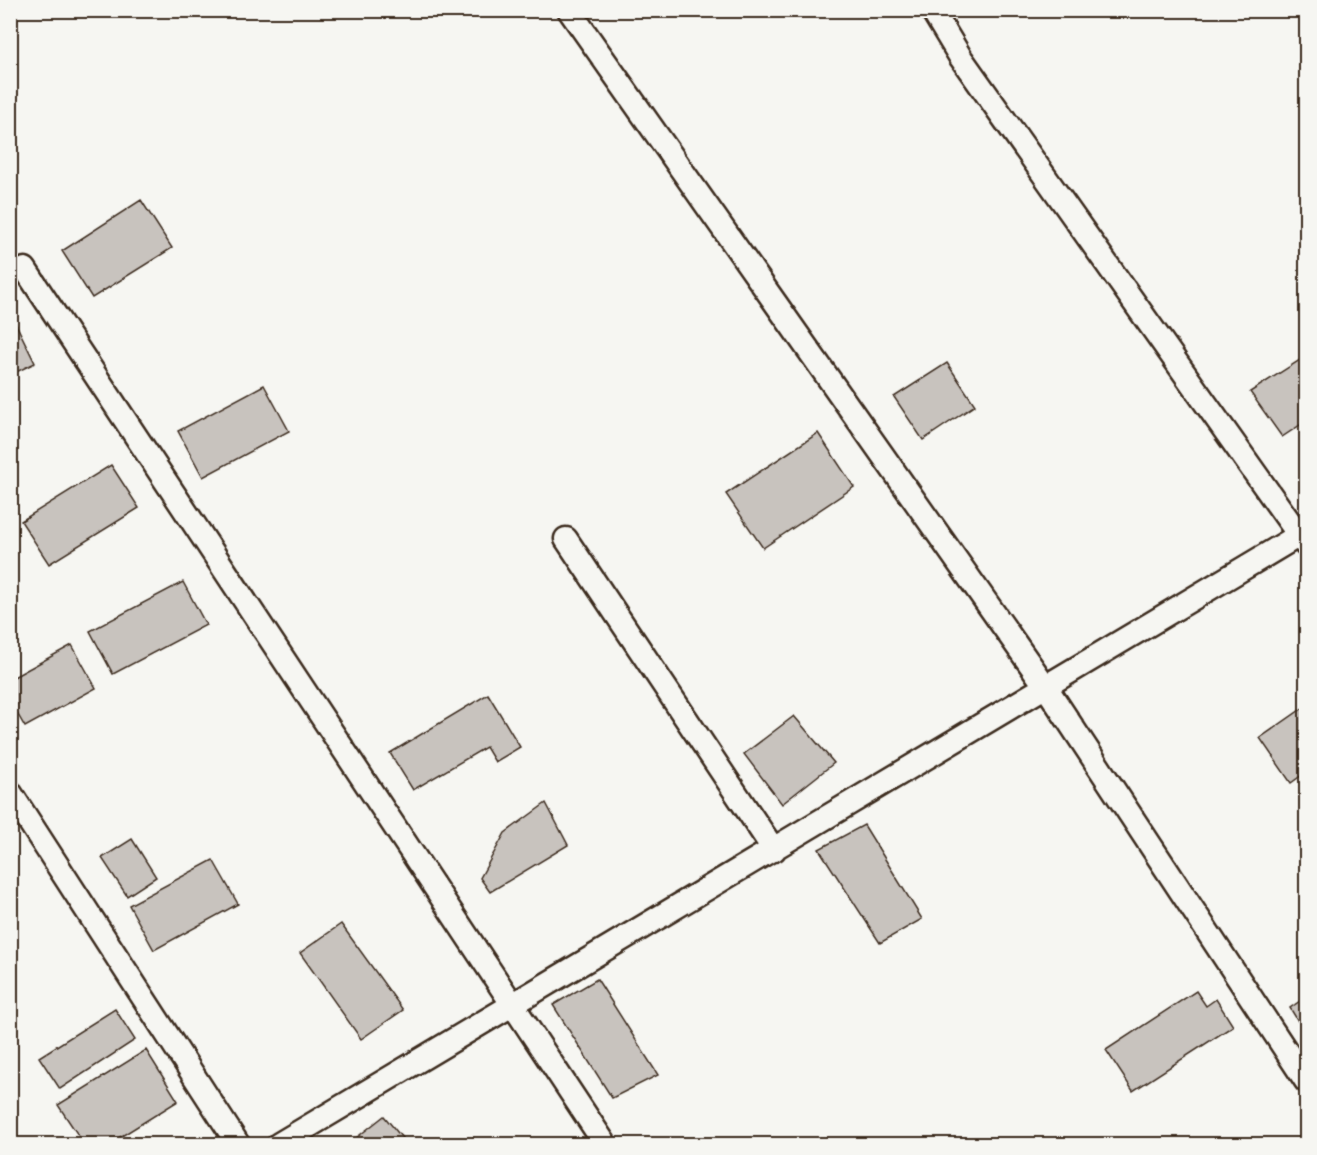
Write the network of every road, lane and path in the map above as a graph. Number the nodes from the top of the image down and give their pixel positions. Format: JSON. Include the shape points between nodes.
{"nodes":[{"id":1,"x":569,"y":10,"type":"edge"},
{"id":2,"x":932,"y":10,"type":"edge"},
{"id":3,"x":25,"y":269,"type":"dead end"},
{"id":4,"x":1304,"y":537,"type":"edge"},
{"id":5,"x":566,"y":539,"type":"dead end"},
{"id":6,"x":1046,"y":687,"type":"junction"},
{"id":7,"x":10,"y":792,"type":"edge"},
{"id":8,"x":774,"y":850,"type":"junction"},
{"id":9,"x":513,"y":1005,"type":"junction"},
{"id":10,"x":1306,"y":1081,"type":"edge"},
{"id":11,"x":238,"y":1144,"type":"edge"},
{"id":12,"x":279,"y":1144,"type":"edge"},
{"id":13,"x":605,"y":1144,"type":"edge"}],
"edges":[{"from":1,"to":6,"type":"street"},
{"from":2,"to":4,"type":"street","via":[[961,58]]},
{"from":3,"to":9,"type":"street"},
{"from":4,"to":6,"type":"street"},
{"from":5,"to":8,"type":"street"},
{"from":6,"to":8,"type":"street"},
{"from":6,"to":10,"type":"street"},
{"from":7,"to":11,"type":"street"},
{"from":8,"to":9,"type":"street"},
{"from":9,"to":12,"type":"street"},
{"from":9,"to":13,"type":"street"}]}
